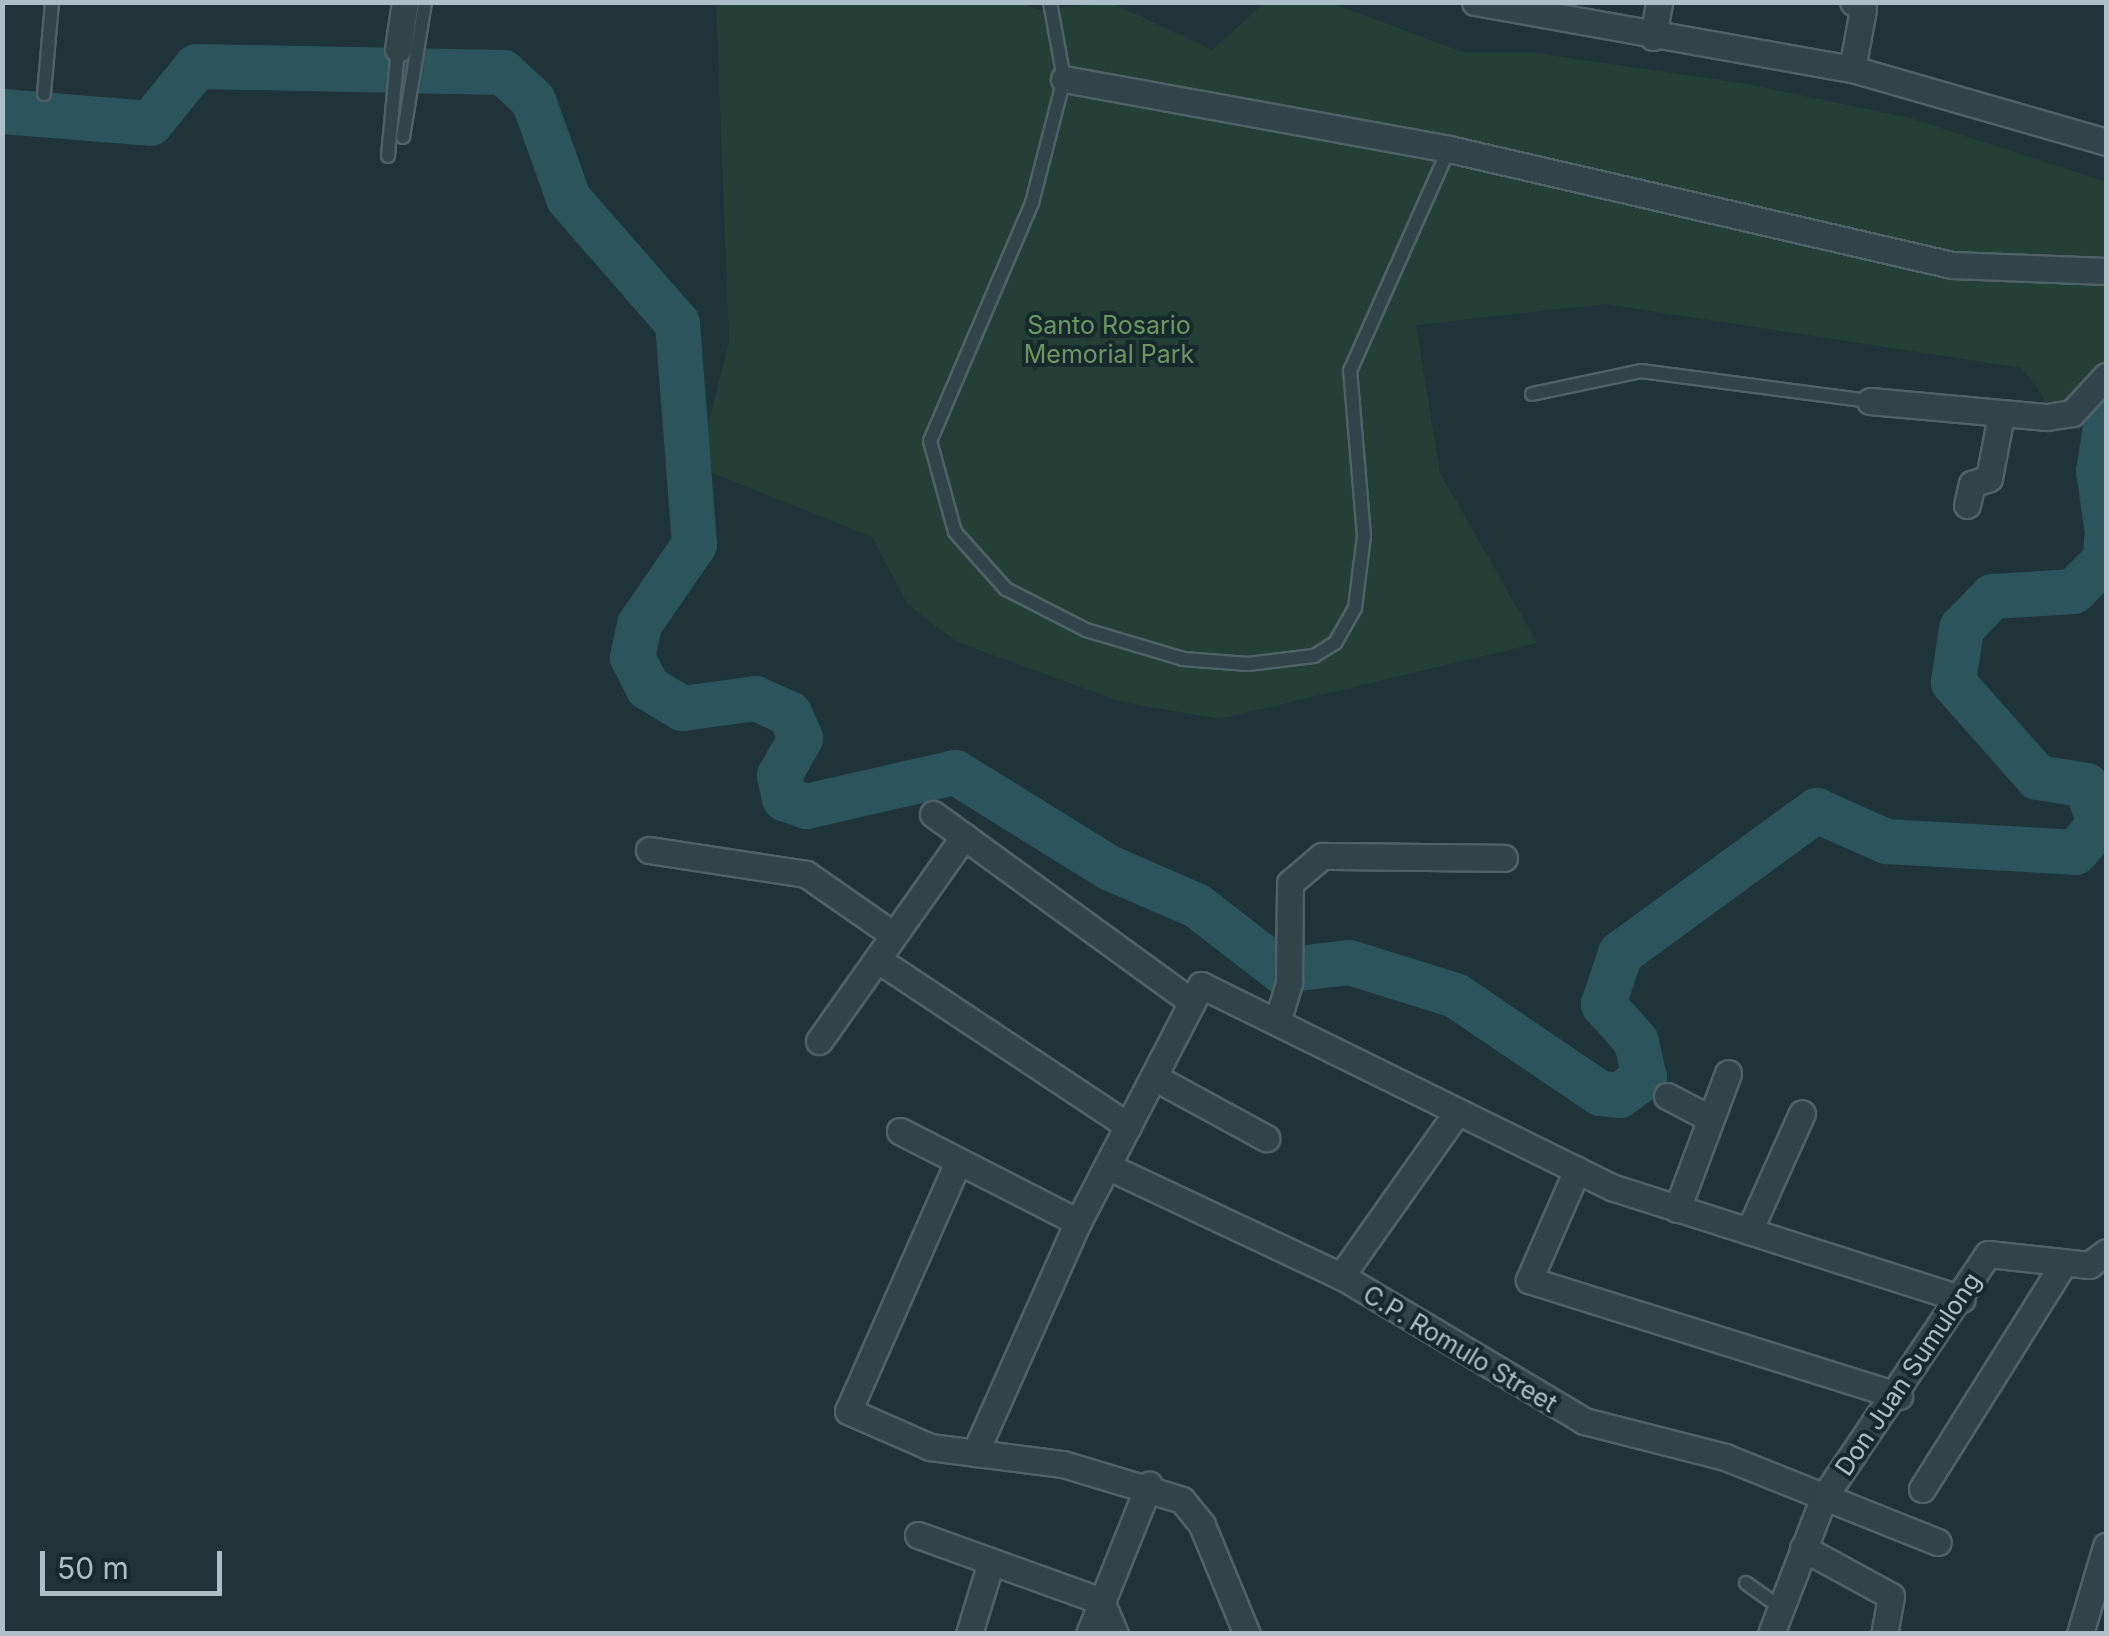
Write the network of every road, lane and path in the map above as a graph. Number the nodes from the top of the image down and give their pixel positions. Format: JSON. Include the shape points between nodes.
{"nodes":[{"id":1,"x":52,"y":2,"type":"edge"},
{"id":2,"x":405,"y":2,"type":"edge"},
{"id":3,"x":425,"y":2,"type":"edge"},
{"id":4,"x":1050,"y":2,"type":"edge"},
{"id":5,"x":1475,"y":2,"type":"edge"},
{"id":6,"x":1659,"y":2,"type":"edge"},
{"id":7,"x":1853,"y":2,"type":"edge"},
{"id":8,"x":1570,"y":10,"type":"edge"},
{"id":9,"x":1653,"y":37,"type":"junction"},
{"id":10,"x":398,"y":49,"type":"joint"},
{"id":11,"x":1852,"y":69,"type":"junction"},
{"id":12,"x":1064,"y":79,"type":"junction"},
{"id":13,"x":44,"y":94,"type":"dead end"},
{"id":14,"x":403,"y":136,"type":"dead end"},
{"id":15,"x":2106,"y":142,"type":"edge"},
{"id":16,"x":1449,"y":149,"type":"junction"},
{"id":17,"x":388,"y":156,"type":"dead end"},
{"id":18,"x":2106,"y":271,"type":"edge"},
{"id":19,"x":2106,"y":376,"type":"edge"},
{"id":20,"x":1532,"y":394,"type":"dead end"},
{"id":21,"x":1870,"y":401,"type":"joint"},
{"id":22,"x":2001,"y":415,"type":"junction"},
{"id":23,"x":1967,"y":505,"type":"dead end"},
{"id":24,"x":933,"y":814,"type":"dead end"},
{"id":25,"x":964,"y":836,"type":"junction"},
{"id":26,"x":649,"y":850,"type":"dead end"},
{"id":27,"x":1504,"y":858,"type":"dead end"},
{"id":28,"x":891,"y":934,"type":"junction"},
{"id":29,"x":880,"y":960,"type":"junction"},
{"id":30,"x":1192,"y":1002,"type":"junction"},
{"id":31,"x":1278,"y":1020,"type":"junction"},
{"id":32,"x":819,"y":1041,"type":"dead end"},
{"id":33,"x":1728,"y":1072,"type":"dead end"},
{"id":34,"x":1154,"y":1076,"type":"junction"},
{"id":35,"x":1666,"y":1096,"type":"dead end"},
{"id":36,"x":1458,"y":1112,"type":"junction"},
{"id":37,"x":1802,"y":1114,"type":"dead end"},
{"id":38,"x":1709,"y":1118,"type":"junction"},
{"id":39,"x":1128,"y":1126,"type":"junction"},
{"id":40,"x":900,"y":1132,"type":"dead end"},
{"id":41,"x":1266,"y":1138,"type":"dead end"},
{"id":42,"x":958,"y":1162,"type":"junction"},
{"id":43,"x":1109,"y":1167,"type":"junction"},
{"id":44,"x":1577,"y":1170,"type":"junction"},
{"id":45,"x":1677,"y":1209,"type":"junction"},
{"id":46,"x":1078,"y":1222,"type":"junction"},
{"id":47,"x":1749,"y":1231,"type":"junction"},
{"id":48,"x":2106,"y":1252,"type":"edge"},
{"id":49,"x":2064,"y":1262,"type":"junction"},
{"id":50,"x":1341,"y":1276,"type":"junction"},
{"id":51,"x":1962,"y":1299,"type":"junction"},
{"id":52,"x":1898,"y":1396,"type":"junction"},
{"id":53,"x":975,"y":1453,"type":"junction"},
{"id":54,"x":1149,"y":1485,"type":"junction"},
{"id":55,"x":1922,"y":1489,"type":"dead end"},
{"id":56,"x":1824,"y":1497,"type":"junction"},
{"id":57,"x":918,"y":1535,"type":"dead end"},
{"id":58,"x":1938,"y":1542,"type":"dead end"},
{"id":59,"x":2106,"y":1546,"type":"edge"},
{"id":60,"x":1803,"y":1548,"type":"junction"},
{"id":61,"x":992,"y":1562,"type":"junction"},
{"id":62,"x":1746,"y":1583,"type":"dead end"},
{"id":63,"x":1101,"y":1601,"type":"junction"},
{"id":64,"x":1781,"y":1608,"type":"junction"},
{"id":65,"x":968,"y":1634,"type":"edge"},
{"id":66,"x":1089,"y":1634,"type":"edge"},
{"id":67,"x":1115,"y":1634,"type":"edge"},
{"id":68,"x":1247,"y":1634,"type":"edge"},
{"id":69,"x":1771,"y":1634,"type":"edge"},
{"id":70,"x":1884,"y":1634,"type":"edge"},
{"id":71,"x":2080,"y":1634,"type":"edge"}],
"edges":[{"from":1,"to":13,"type":"lane"},
{"from":2,"to":10,"type":"street"},
{"from":3,"to":14,"type":"lane"},
{"from":4,"to":12,"type":"lane"},
{"from":5,"to":8,"type":"street"},
{"from":6,"to":9,"type":"street"},
{"from":7,"to":11,"type":"street","via":[[1863,8]]},
{"from":8,"to":9,"type":"street"},
{"from":9,"to":11,"type":"street"},
{"from":10,"to":17,"type":"lane"},
{"from":11,"to":15,"type":"street"},
{"from":12,"to":16,"type":"street"},
{"from":12,"to":16,"type":"lane","via":[[1012,259],[935,420],[935,480],[955,532],[1006,590],[1086,630],[1182,659],[1314,656],[1336,643],[1355,608],[1364,536],[1350,371]]},
{"from":16,"to":18,"type":"street","via":[[1952,265]]},
{"from":19,"to":22,"type":"street","via":[[2072,414]]},
{"from":20,"to":21,"type":"lane","via":[[1640,371]]},
{"from":21,"to":22,"type":"street"},
{"from":22,"to":23,"type":"street","via":[[1989,478],[1972,484]]},
{"from":24,"to":25,"type":"street"},
{"from":25,"to":28,"type":"street"},
{"from":25,"to":30,"type":"street"},
{"from":26,"to":28,"type":"street","via":[[806,874]]},
{"from":27,"to":31,"type":"street","via":[[1322,856],[1290,883],[1289,982]]},
{"from":28,"to":29,"type":"street"},
{"from":29,"to":32,"type":"street"},
{"from":29,"to":39,"type":"street"},
{"from":30,"to":31,"type":"street","via":[[1201,984]]},
{"from":30,"to":34,"type":"street"},
{"from":31,"to":36,"type":"street"},
{"from":33,"to":38,"type":"street"},
{"from":34,"to":39,"type":"street"},
{"from":34,"to":41,"type":"street"},
{"from":35,"to":38,"type":"street"},
{"from":36,"to":44,"type":"street"},
{"from":36,"to":50,"type":"street"},
{"from":37,"to":47,"type":"street"},
{"from":38,"to":45,"type":"street"},
{"from":39,"to":43,"type":"street"},
{"from":40,"to":42,"type":"street"},
{"from":42,"to":46,"type":"street"},
{"from":42,"to":53,"type":"street","via":[[848,1412],[930,1446]]},
{"from":43,"to":46,"type":"street"},
{"from":43,"to":50,"type":"street","name":"C.P. Romulo Street"},
{"from":44,"to":45,"type":"street"},
{"from":44,"to":52,"type":"street","via":[[1530,1280]]},
{"from":45,"to":47,"type":"street"},
{"from":46,"to":53,"type":"street"},
{"from":47,"to":51,"type":"street"},
{"from":48,"to":49,"type":"street","name":"Don Juan Sumulong","via":[[2088,1265]]},
{"from":49,"to":51,"type":"street","name":"Don Juan Sumulong","via":[[1988,1254]]},
{"from":49,"to":55,"type":"street"},
{"from":50,"to":56,"type":"street","name":"C.P. Romulo Street","via":[[1538,1400]]},
{"from":51,"to":52,"type":"street","name":"Don Juan Sumulong"},
{"from":52,"to":56,"type":"street","name":"Don Juan Sumulong"},
{"from":53,"to":54,"type":"street"},
{"from":54,"to":63,"type":"street"},
{"from":54,"to":68,"type":"street","via":[[1182,1500],[1202,1525]]},
{"from":56,"to":58,"type":"street","name":"C.P. Romulo Street"},
{"from":56,"to":60,"type":"street","name":"Don Juan Sumulong"},
{"from":57,"to":61,"type":"street"},
{"from":59,"to":71,"type":"street"},
{"from":60,"to":64,"type":"street","name":"Don Juan Sumulong"},
{"from":60,"to":70,"type":"street","via":[[1891,1596]]},
{"from":61,"to":63,"type":"street"},
{"from":61,"to":65,"type":"street"},
{"from":62,"to":64,"type":"lane"},
{"from":63,"to":66,"type":"street"},
{"from":63,"to":67,"type":"street"},
{"from":64,"to":69,"type":"street","name":"Don Juan Sumulong"}]}
